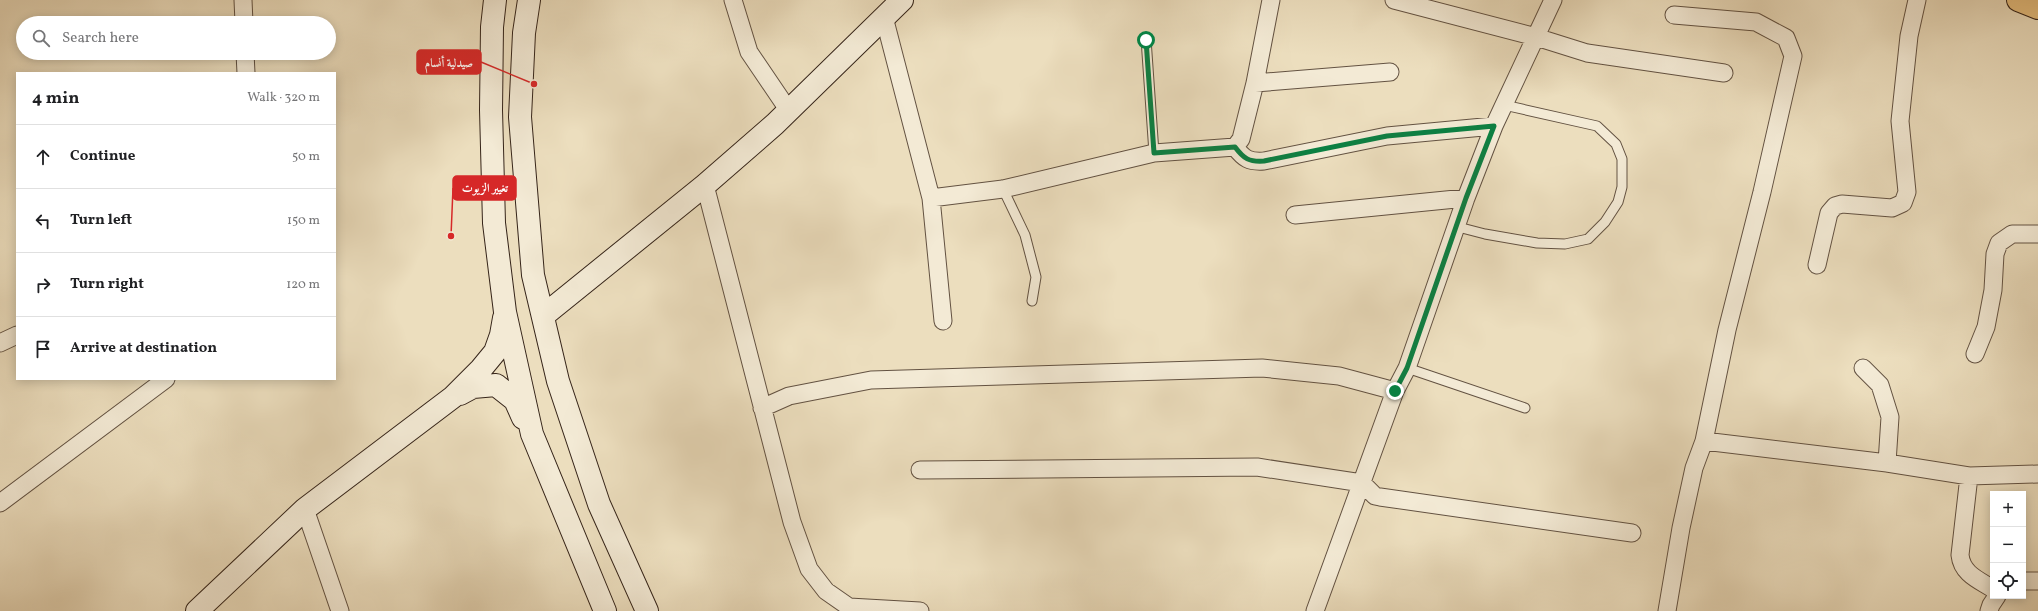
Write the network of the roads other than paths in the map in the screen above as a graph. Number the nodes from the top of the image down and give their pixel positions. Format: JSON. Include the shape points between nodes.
{"nodes":[{"id":1,"x":243,"y":0,"type":"edge"},
{"id":2,"x":496,"y":0,"type":"edge"},
{"id":3,"x":529,"y":0,"type":"edge"},
{"id":4,"x":733,"y":0,"type":"edge"},
{"id":5,"x":902,"y":0,"type":"edge"},
{"id":6,"x":1271,"y":0,"type":"edge"},
{"id":7,"x":1394,"y":0,"type":"edge"},
{"id":8,"x":1553,"y":0,"type":"edge"},
{"id":9,"x":1917,"y":0,"type":"edge"},
{"id":10,"x":2018,"y":0,"type":"edge"},
{"id":11,"x":2038,"y":8,"type":"edge"},
{"id":12,"x":1674,"y":15,"type":"dead end"},
{"id":13,"x":244,"y":16,"type":"edge"},
{"id":14,"x":884,"y":17,"type":"junction"},
{"id":15,"x":1536,"y":37,"type":"junction"},
{"id":16,"x":1146,"y":40,"type":"dead end"},
{"id":17,"x":245,"y":60,"type":"edge"},
{"id":18,"x":246,"y":72,"type":"edge"},
{"id":19,"x":1390,"y":72,"type":"dead end"},
{"id":20,"x":1724,"y":73,"type":"dead end"},
{"id":21,"x":1255,"y":83,"type":"junction"},
{"id":22,"x":1504,"y":105,"type":"junction"},
{"id":23,"x":789,"y":111,"type":"junction"},
{"id":24,"x":1494,"y":126,"type":"junction"},
{"id":25,"x":1235,"y":147,"type":"junction"},
{"id":26,"x":1154,"y":153,"type":"junction"},
{"id":27,"x":705,"y":185,"type":"junction"},
{"id":28,"x":1003,"y":189,"type":"junction"},
{"id":29,"x":931,"y":198,"type":"junction"},
{"id":30,"x":1466,"y":198,"type":"junction"},
{"id":31,"x":1295,"y":215,"type":"dead end"},
{"id":32,"x":1458,"y":227,"type":"junction"},
{"id":33,"x":2038,"y":234,"type":"edge"},
{"id":34,"x":1817,"y":265,"type":"dead end"},
{"id":35,"x":1032,"y":301,"type":"dead end"},
{"id":36,"x":505,"y":312,"type":"junction"},
{"id":37,"x":543,"y":316,"type":"junction"},
{"id":38,"x":943,"y":321,"type":"dead end"},
{"id":39,"x":16,"y":336,"type":"edge"},
{"id":40,"x":0,"y":344,"type":"edge"},
{"id":41,"x":1975,"y":354,"type":"dead end"},
{"id":42,"x":1407,"y":368,"type":"junction"},
{"id":43,"x":1863,"y":368,"type":"dead end"},
{"id":44,"x":165,"y":380,"type":"edge"},
{"id":45,"x":1395,"y":391,"type":"junction"},
{"id":46,"x":453,"y":397,"type":"junction"},
{"id":47,"x":762,"y":408,"type":"junction"},
{"id":48,"x":1525,"y":408,"type":"dead end"},
{"id":49,"x":532,"y":434,"type":"junction"},
{"id":50,"x":1704,"y":441,"type":"junction"},
{"id":51,"x":1887,"y":464,"type":"junction"},
{"id":52,"x":920,"y":470,"type":"dead end"},
{"id":53,"x":2038,"y":474,"type":"edge"},
{"id":54,"x":1969,"y":476,"type":"junction"},
{"id":55,"x":1362,"y":483,"type":"junction"},
{"id":56,"x":0,"y":503,"type":"edge"},
{"id":57,"x":305,"y":510,"type":"junction"},
{"id":58,"x":1632,"y":533,"type":"dead end"},
{"id":59,"x":2026,"y":581,"type":"edge"},
{"id":60,"x":2038,"y":581,"type":"edge"},
{"id":61,"x":1990,"y":587,"type":"edge"},
{"id":62,"x":1995,"y":599,"type":"edge"},
{"id":63,"x":1319,"y":610,"type":"edge"},
{"id":64,"x":197,"y":611,"type":"edge"},
{"id":65,"x":340,"y":611,"type":"edge"},
{"id":66,"x":605,"y":611,"type":"edge"},
{"id":67,"x":647,"y":611,"type":"edge"},
{"id":68,"x":920,"y":611,"type":"edge"},
{"id":69,"x":1667,"y":611,"type":"edge"},
{"id":70,"x":1989,"y":611,"type":"edge"}],
"edges":[{"from":1,"to":13,"type":"street"},
{"from":2,"to":36,"type":"main road","via":[[492,27],[491,95],[494,223]]},
{"from":3,"to":37,"type":"main road","via":[[524,33],[520,117],[533,275]]},
{"from":4,"to":23,"type":"street","via":[[749,52]]},
{"from":5,"to":14,"type":"main road"},
{"from":6,"to":21,"type":"street"},
{"from":7,"to":15,"type":"street"},
{"from":8,"to":15,"type":"street"},
{"from":9,"to":34,"type":"street","via":[[1909,36],[1900,121],[1907,192],[1903,203],[1892,208],[1842,204],[1835,206],[1829,213]]},
{"from":10,"to":11,"type":"main road"},
{"from":12,"to":50,"type":"street","via":[[1756,22],[1786,38],[1793,56],[1727,330]]},
{"from":14,"to":23,"type":"main road"},
{"from":14,"to":29,"type":"street"},
{"from":15,"to":20,"type":"street","via":[[1587,53]]},
{"from":15,"to":22,"type":"street"},
{"from":16,"to":26,"type":"lane"},
{"from":17,"to":18,"type":"street"},
{"from":19,"to":21,"type":"street"},
{"from":21,"to":25,"type":"street","via":[[1241,139]]},
{"from":22,"to":24,"type":"street"},
{"from":22,"to":32,"type":"lane","via":[[1597,126],[1616,144],[1622,158],[1622,187],[1618,202],[1605,222],[1588,239],[1565,244],[1537,243]]},
{"from":23,"to":27,"type":"main road"},
{"from":24,"to":25,"type":"street","via":[[1387,136],[1264,161],[1248,161]]},
{"from":24,"to":30,"type":"street"},
{"from":25,"to":26,"type":"street"},
{"from":26,"to":28,"type":"street"},
{"from":27,"to":37,"type":"main road"},
{"from":27,"to":47,"type":"street"},
{"from":28,"to":29,"type":"street"},
{"from":28,"to":35,"type":"lane","via":[[1025,235],[1036,277]]},
{"from":29,"to":38,"type":"street"},
{"from":30,"to":31,"type":"street"},
{"from":30,"to":32,"type":"street"},
{"from":32,"to":42,"type":"street"},
{"from":33,"to":41,"type":"street","via":[[2012,234],[1999,243],[1995,254],[1993,290],[1986,327]]},
{"from":36,"to":46,"type":"main road","via":[[495,352]]},
{"from":36,"to":49,"type":"main road"},
{"from":37,"to":67,"type":"main road","via":[[558,381],[599,504]]},
{"from":39,"to":40,"type":"street"},
{"from":42,"to":45,"type":"street"},
{"from":42,"to":48,"type":"lane"},
{"from":43,"to":51,"type":"street","via":[[1880,385],[1890,417]]},
{"from":44,"to":56,"type":"street"},
{"from":45,"to":47,"type":"street","via":[[1339,376],[1254,368],[871,380],[789,396]]},
{"from":45,"to":55,"type":"street"},
{"from":46,"to":49,"type":"main road","via":[[473,387],[496,386],[515,400]]},
{"from":46,"to":57,"type":"main road"},
{"from":47,"to":68,"type":"street","via":[[792,522],[809,569],[826,591],[849,607]]},
{"from":49,"to":66,"type":"main road"},
{"from":50,"to":51,"type":"street"},
{"from":50,"to":69,"type":"street","via":[[1694,468]]},
{"from":51,"to":54,"type":"street"},
{"from":52,"to":55,"type":"street","via":[[1257,467]]},
{"from":53,"to":54,"type":"street"},
{"from":54,"to":61,"type":"street","via":[[1961,564],[1966,571]]},
{"from":55,"to":58,"type":"street","via":[[1375,496],[1380,497]]},
{"from":55,"to":63,"type":"street"},
{"from":57,"to":64,"type":"main road"},
{"from":57,"to":65,"type":"street"},
{"from":59,"to":60,"type":"street"},
{"from":62,"to":70,"type":"street"}]}
